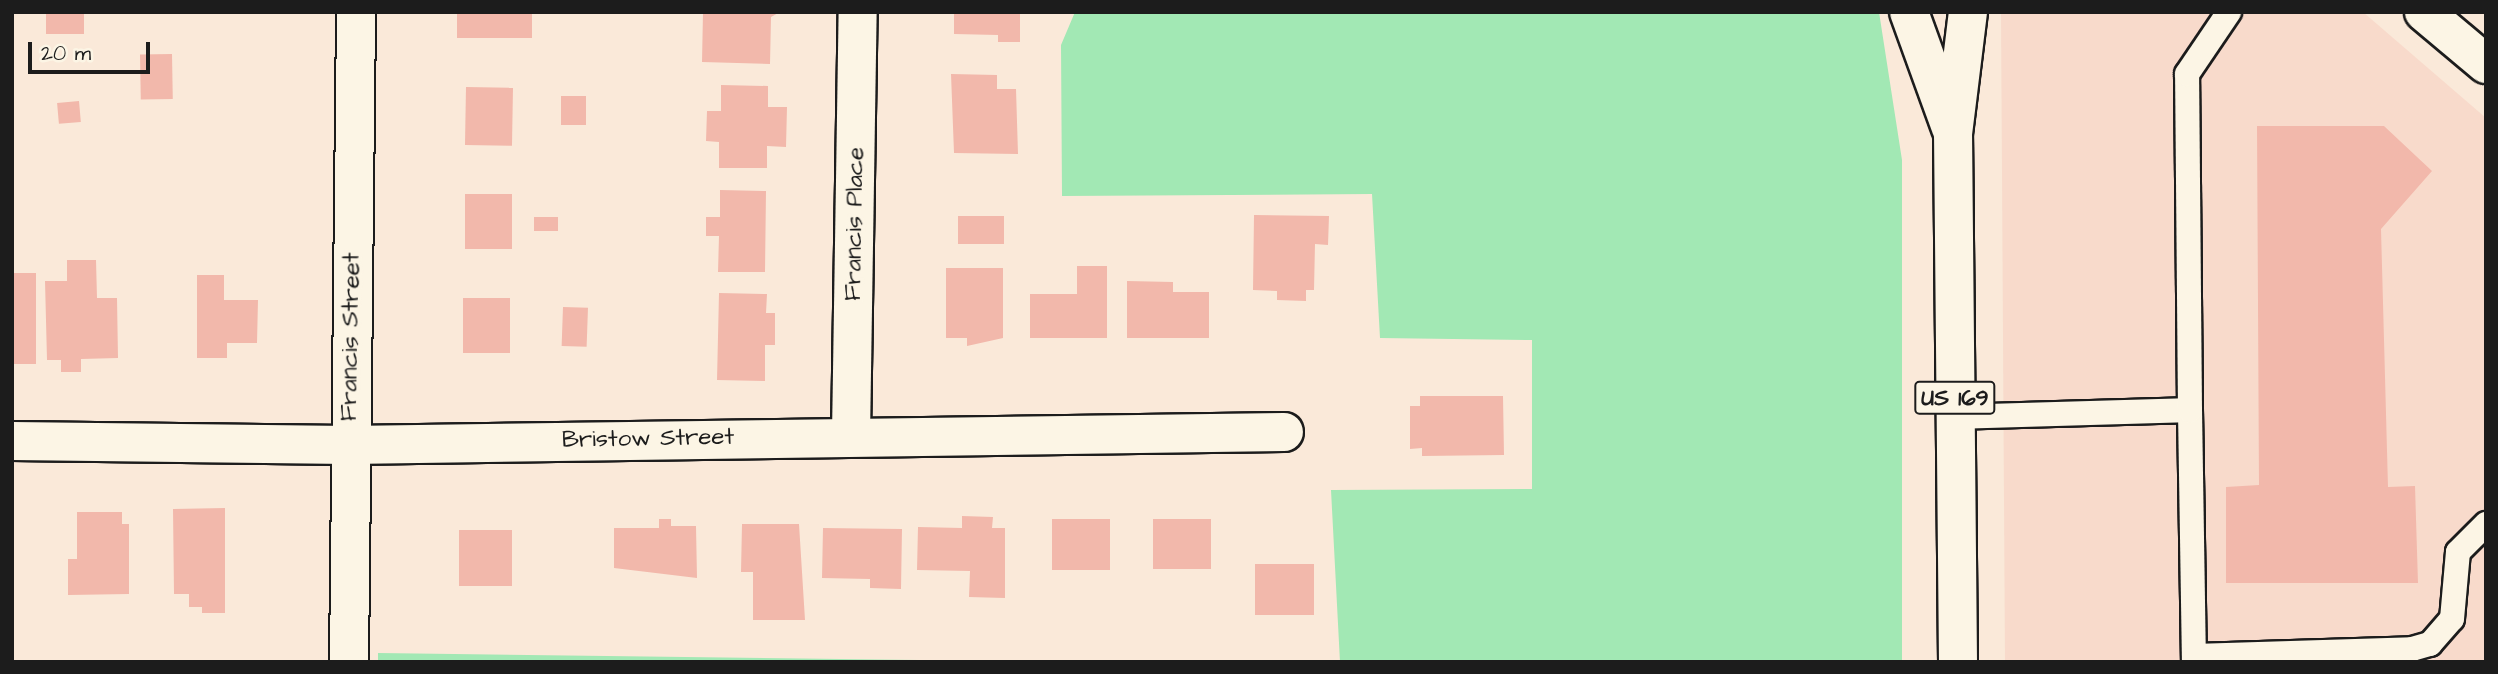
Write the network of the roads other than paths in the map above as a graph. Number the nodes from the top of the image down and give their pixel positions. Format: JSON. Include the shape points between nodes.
{"nodes":[{"id":1,"x":356,"y":12,"type":"edge"},
{"id":2,"x":858,"y":12,"type":"edge"},
{"id":3,"x":1909,"y":12,"type":"edge"},
{"id":4,"x":1968,"y":12,"type":"edge"},
{"id":5,"x":2229,"y":12,"type":"edge"},
{"id":6,"x":2424,"y":12,"type":"edge"},
{"id":7,"x":2486,"y":65,"type":"edge"},
{"id":8,"x":1953,"y":134,"type":"junction"},
{"id":9,"x":2190,"y":410,"type":"junction"},
{"id":10,"x":1955,"y":417,"type":"junction"},
{"id":11,"x":1284,"y":432,"type":"dead end"},
{"id":12,"x":851,"y":435,"type":"junction"},
{"id":13,"x":12,"y":441,"type":"edge"},
{"id":14,"x":349,"y":445,"type":"junction"},
{"id":15,"x":2486,"y":524,"type":"edge"},
{"id":16,"x":2194,"y":659,"type":"edge"},
{"id":17,"x":349,"y":662,"type":"edge"},
{"id":18,"x":1958,"y":662,"type":"edge"}],
"edges":[{"from":1,"to":14,"type":"street","name":"Francis Street"},
{"from":2,"to":12,"type":"street","name":"Francis Place"},
{"from":3,"to":8,"type":"street","number":"US 169"},
{"from":4,"to":8,"type":"street","number":"US 169"},
{"from":5,"to":9,"type":"lane","via":[[2187,74]]},
{"from":6,"to":7,"type":"street"},
{"from":8,"to":10,"type":"street","number":"US 169"},
{"from":9,"to":10,"type":"lane"},
{"from":9,"to":16,"type":"lane"},
{"from":10,"to":18,"type":"street","number":"US 169"},
{"from":11,"to":12,"type":"street","name":"Bristow Street"},
{"from":12,"to":14,"type":"street","name":"Bristow Street"},
{"from":13,"to":14,"type":"street","name":"Bristow Street"},
{"from":14,"to":17,"type":"street","name":"Francis Street"},
{"from":15,"to":16,"type":"lane","via":[[2458,552],[2452,619],[2430,644],[2412,649]]}]}
